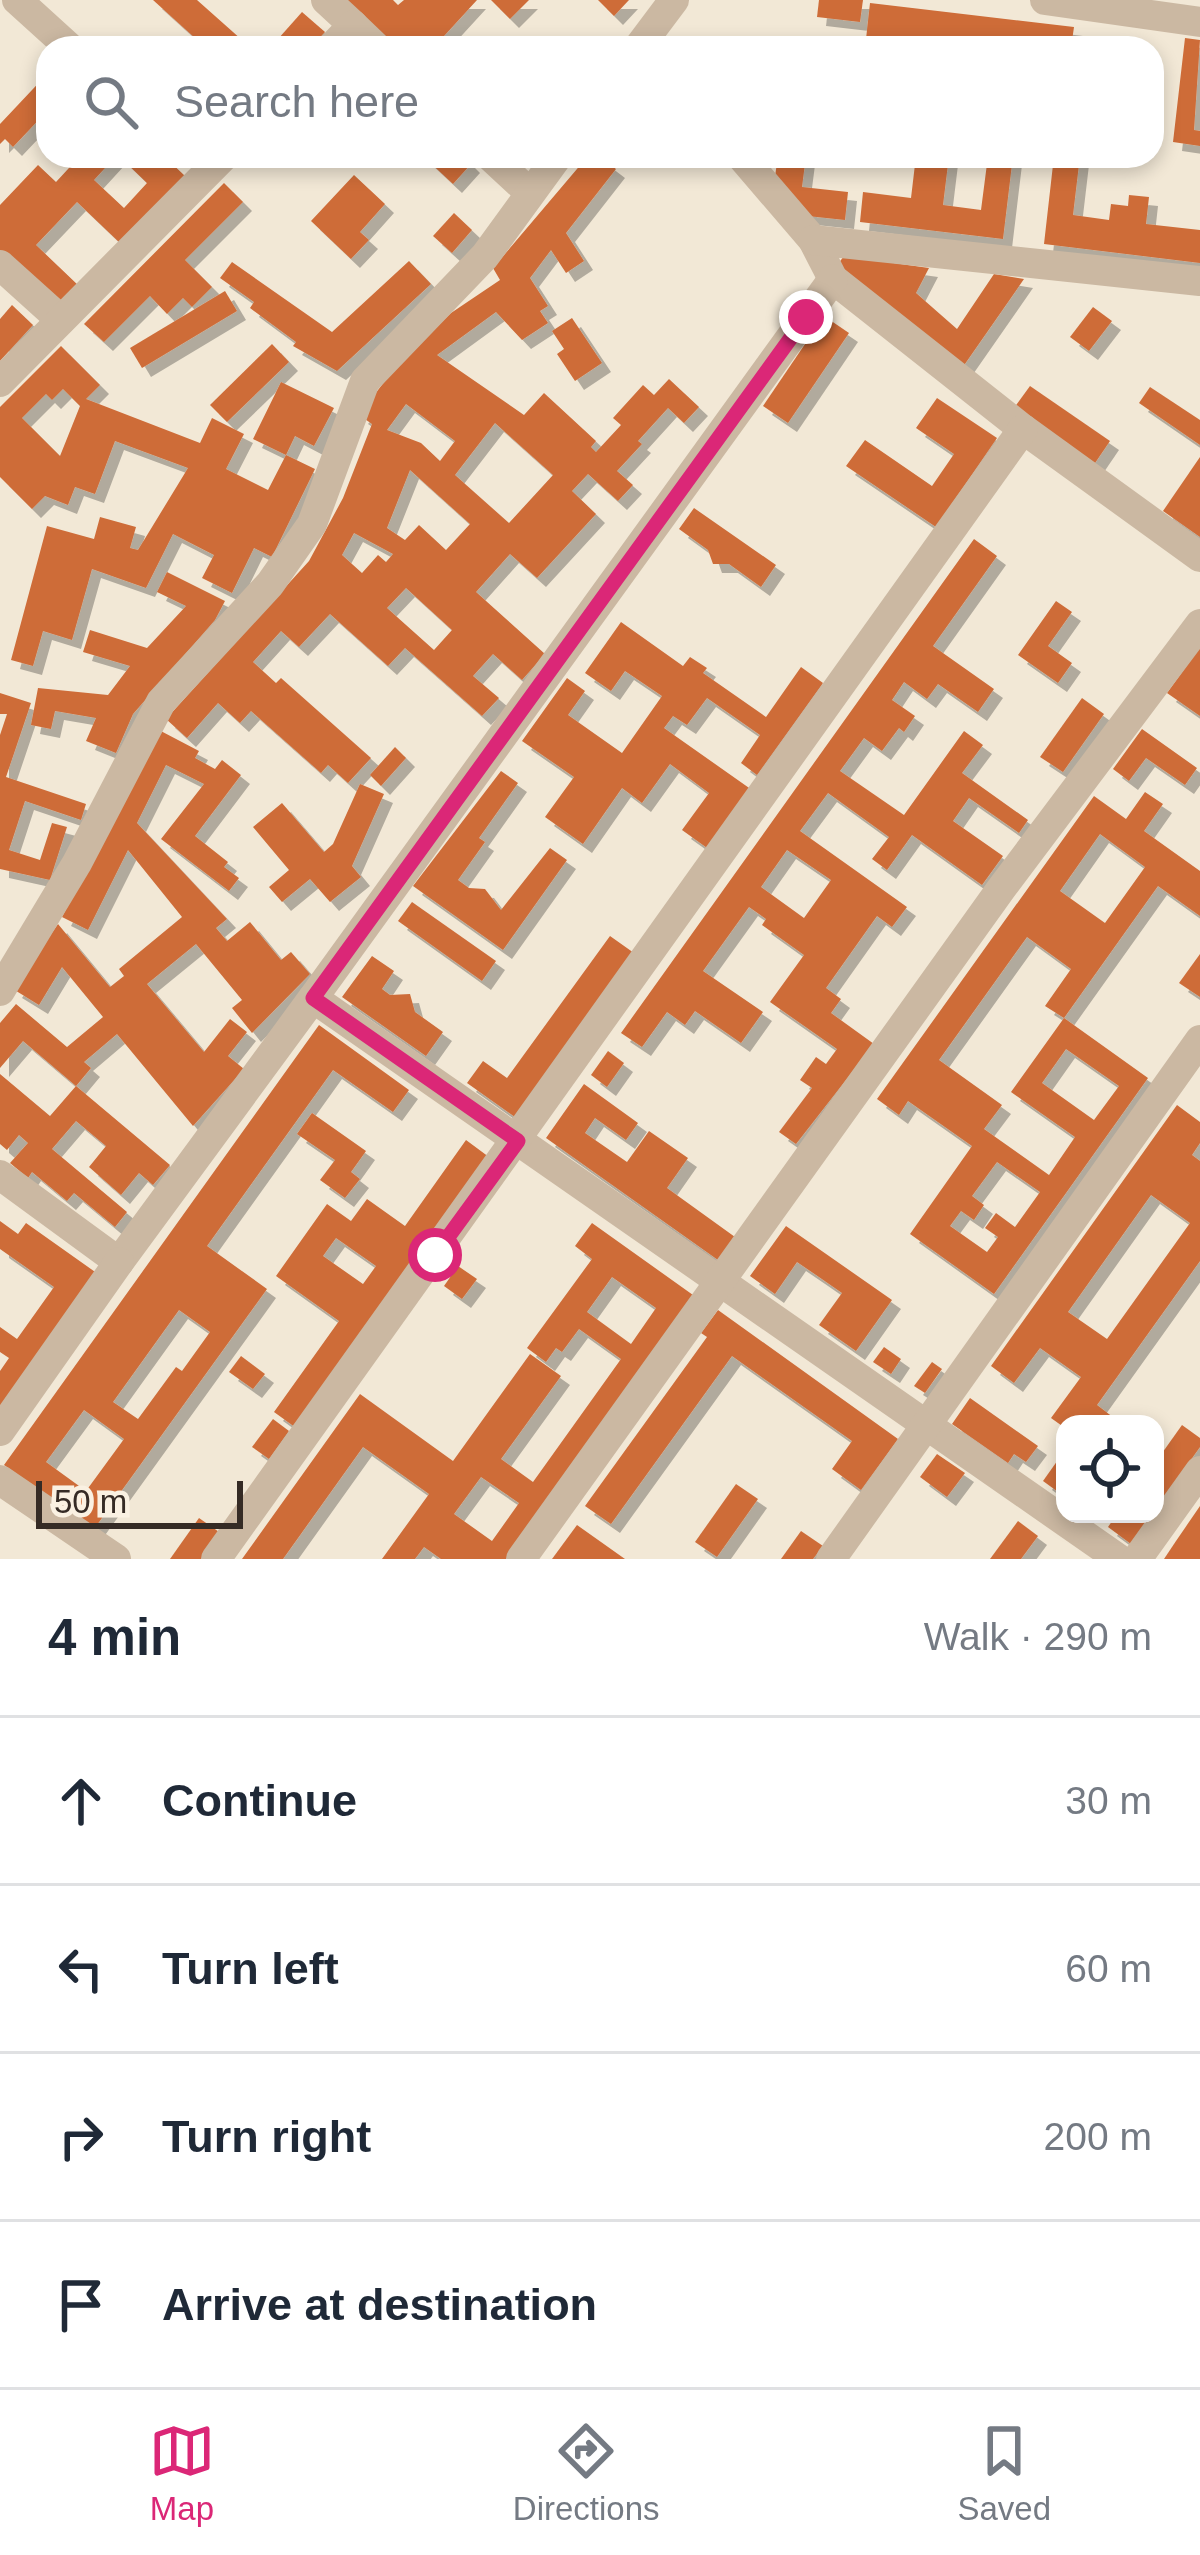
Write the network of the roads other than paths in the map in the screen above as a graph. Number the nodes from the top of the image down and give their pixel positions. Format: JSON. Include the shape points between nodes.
{"nodes":[{"id":1,"x":17,"y":0,"type":"edge"},
{"id":2,"x":326,"y":0,"type":"edge"},
{"id":3,"x":674,"y":0,"type":"edge"},
{"id":4,"x":1045,"y":0,"type":"edge"},
{"id":5,"x":1200,"y":22,"type":"edge"},
{"id":6,"x":353,"y":26,"type":"junction"},
{"id":7,"x":57,"y":36,"type":"edge"},
{"id":8,"x":343,"y":36,"type":"edge"},
{"id":9,"x":364,"y":36,"type":"edge"},
{"id":10,"x":651,"y":36,"type":"edge"},
{"id":11,"x":201,"y":168,"type":"edge"},
{"id":12,"x":503,"y":168,"type":"edge"},
{"id":13,"x":548,"y":168,"type":"edge"},
{"id":14,"x":751,"y":168,"type":"edge"},
{"id":15,"x":530,"y":194,"type":"junction"},
{"id":16,"x":813,"y":240,"type":"junction"},
{"id":17,"x":0,"y":265,"type":"edge"},
{"id":18,"x":833,"y":280,"type":"junction"},
{"id":19,"x":1200,"y":281,"type":"edge"},
{"id":20,"x":62,"y":320,"type":"junction"},
{"id":21,"x":0,"y":382,"type":"edge"},
{"id":22,"x":1023,"y":429,"type":"junction"},
{"id":23,"x":1200,"y":557,"type":"edge"},
{"id":24,"x":1200,"y":624,"type":"edge"},
{"id":25,"x":0,"y":991,"type":"edge"},
{"id":26,"x":313,"y":998,"type":"junction"},
{"id":27,"x":1200,"y":1040,"type":"edge"},
{"id":28,"x":518,"y":1141,"type":"junction"},
{"id":29,"x":0,"y":1175,"type":"edge"},
{"id":30,"x":118,"y":1262,"type":"junction"},
{"id":31,"x":718,"y":1280,"type":"junction"},
{"id":32,"x":925,"y":1424,"type":"junction"},
{"id":33,"x":0,"y":1431,"type":"edge"},
{"id":34,"x":1200,"y":1471,"type":"edge"},
{"id":35,"x":0,"y":1480,"type":"edge"},
{"id":36,"x":116,"y":1559,"type":"edge"},
{"id":37,"x":216,"y":1559,"type":"edge"},
{"id":38,"x":521,"y":1559,"type":"edge"},
{"id":39,"x":831,"y":1559,"type":"edge"},
{"id":40,"x":1119,"y":1559,"type":"edge"},
{"id":41,"x":1137,"y":1559,"type":"edge"}],
"edges":[{"from":1,"to":7,"type":"street"},
{"from":2,"to":6,"type":"street"},
{"from":3,"to":10,"type":"street"},
{"from":4,"to":5,"type":"street"},
{"from":6,"to":8,"type":"street"},
{"from":6,"to":9,"type":"street"},
{"from":11,"to":20,"type":"street"},
{"from":12,"to":15,"type":"street"},
{"from":13,"to":15,"type":"street"},
{"from":14,"to":16,"type":"street"},
{"from":15,"to":25,"type":"street","via":[[484,256],[365,381],[312,524],[270,584],[161,702]]},
{"from":16,"to":18,"type":"street"},
{"from":16,"to":19,"type":"street"},
{"from":17,"to":20,"type":"street"},
{"from":18,"to":22,"type":"street"},
{"from":18,"to":26,"type":"street"},
{"from":20,"to":21,"type":"street"},
{"from":22,"to":23,"type":"street"},
{"from":22,"to":28,"type":"street"},
{"from":24,"to":31,"type":"street"},
{"from":26,"to":28,"type":"street"},
{"from":26,"to":30,"type":"street"},
{"from":27,"to":32,"type":"street"},
{"from":28,"to":31,"type":"street"},
{"from":28,"to":37,"type":"street"},
{"from":29,"to":30,"type":"street"},
{"from":30,"to":33,"type":"street"},
{"from":31,"to":32,"type":"street"},
{"from":31,"to":38,"type":"street"},
{"from":32,"to":39,"type":"street"},
{"from":32,"to":40,"type":"street"},
{"from":34,"to":41,"type":"street"},
{"from":35,"to":36,"type":"street"}]}
